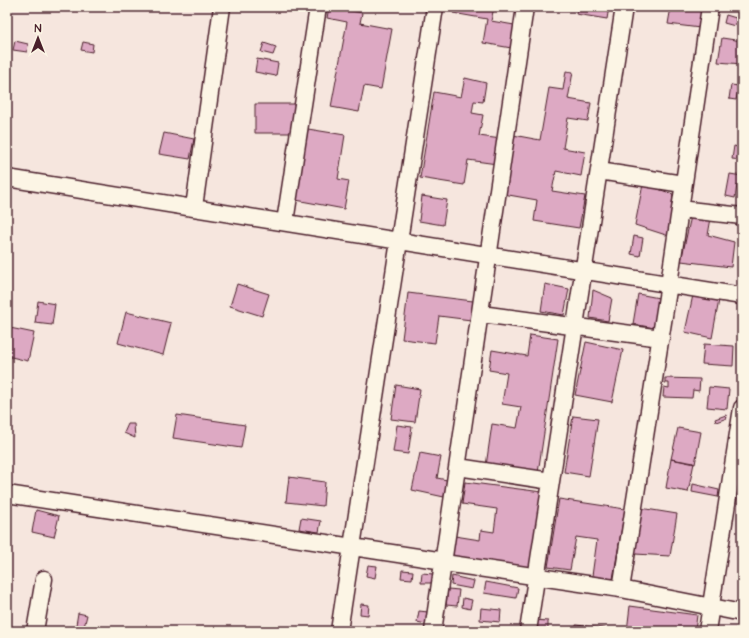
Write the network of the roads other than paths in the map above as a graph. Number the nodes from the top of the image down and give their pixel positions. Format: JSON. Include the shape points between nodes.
{"nodes":[{"id":1,"x":222,"y":7,"type":"edge"},
{"id":2,"x":318,"y":7,"type":"edge"},
{"id":3,"x":435,"y":7,"type":"edge"},
{"id":4,"x":525,"y":7,"type":"edge"},
{"id":5,"x":624,"y":7,"type":"edge"},
{"id":6,"x":710,"y":7,"type":"edge"},
{"id":7,"x":599,"y":171,"type":"junction"},
{"id":8,"x":7,"y":178,"type":"edge"},
{"id":9,"x":683,"y":184,"type":"junction"},
{"id":10,"x":194,"y":207,"type":"junction"},
{"id":11,"x":680,"y":209,"type":"junction"},
{"id":12,"x":742,"y":216,"type":"edge"},
{"id":13,"x":285,"y":222,"type":"junction"},
{"id":14,"x":399,"y":241,"type":"junction"},
{"id":15,"x":490,"y":255,"type":"junction"},
{"id":16,"x":583,"y":270,"type":"junction"},
{"id":17,"x":669,"y":284,"type":"junction"},
{"id":18,"x":742,"y":296,"type":"edge"},
{"id":19,"x":481,"y":314,"type":"junction"},
{"id":20,"x":575,"y":327,"type":"junction"},
{"id":21,"x":660,"y":338,"type":"junction"},
{"id":22,"x":742,"y":408,"type":"edge"},
{"id":23,"x":458,"y":467,"type":"junction"},
{"id":24,"x":551,"y":481,"type":"junction"},
{"id":25,"x":7,"y":494,"type":"edge"},
{"id":26,"x":353,"y":546,"type":"junction"},
{"id":27,"x":444,"y":561,"type":"junction"},
{"id":28,"x":537,"y":576,"type":"junction"},
{"id":29,"x":44,"y":579,"type":"dead end"},
{"id":30,"x":621,"y":589,"type":"junction"},
{"id":31,"x":711,"y":608,"type":"junction"},
{"id":32,"x":742,"y":613,"type":"edge"},
{"id":33,"x":35,"y":631,"type":"edge"},
{"id":34,"x":339,"y":631,"type":"edge"},
{"id":35,"x":433,"y":631,"type":"edge"},
{"id":36,"x":528,"y":631,"type":"edge"},
{"id":37,"x":707,"y":631,"type":"edge"}],
"edges":[{"from":1,"to":10,"type":"street"},
{"from":2,"to":13,"type":"street"},
{"from":3,"to":14,"type":"street"},
{"from":4,"to":15,"type":"street"},
{"from":5,"to":7,"type":"street"},
{"from":6,"to":9,"type":"street"},
{"from":7,"to":9,"type":"street"},
{"from":7,"to":16,"type":"street"},
{"from":8,"to":10,"type":"street"},
{"from":9,"to":11,"type":"street"},
{"from":10,"to":13,"type":"street"},
{"from":11,"to":12,"type":"street"},
{"from":11,"to":17,"type":"street"},
{"from":13,"to":14,"type":"street"},
{"from":14,"to":15,"type":"street"},
{"from":14,"to":26,"type":"street"},
{"from":15,"to":16,"type":"street"},
{"from":15,"to":19,"type":"street"},
{"from":16,"to":17,"type":"street"},
{"from":16,"to":20,"type":"street"},
{"from":17,"to":18,"type":"street"},
{"from":17,"to":21,"type":"street"},
{"from":19,"to":20,"type":"street"},
{"from":19,"to":23,"type":"street"},
{"from":20,"to":21,"type":"street"},
{"from":20,"to":24,"type":"street"},
{"from":21,"to":30,"type":"street"},
{"from":22,"to":31,"type":"street"},
{"from":23,"to":24,"type":"street"},
{"from":23,"to":27,"type":"street"},
{"from":24,"to":28,"type":"street"},
{"from":25,"to":26,"type":"street"},
{"from":26,"to":27,"type":"street"},
{"from":26,"to":34,"type":"street"},
{"from":27,"to":28,"type":"street"},
{"from":27,"to":35,"type":"street"},
{"from":28,"to":30,"type":"street"},
{"from":28,"to":36,"type":"street"},
{"from":29,"to":33,"type":"street"},
{"from":30,"to":31,"type":"street"},
{"from":31,"to":32,"type":"street"},
{"from":31,"to":37,"type":"street"}]}
